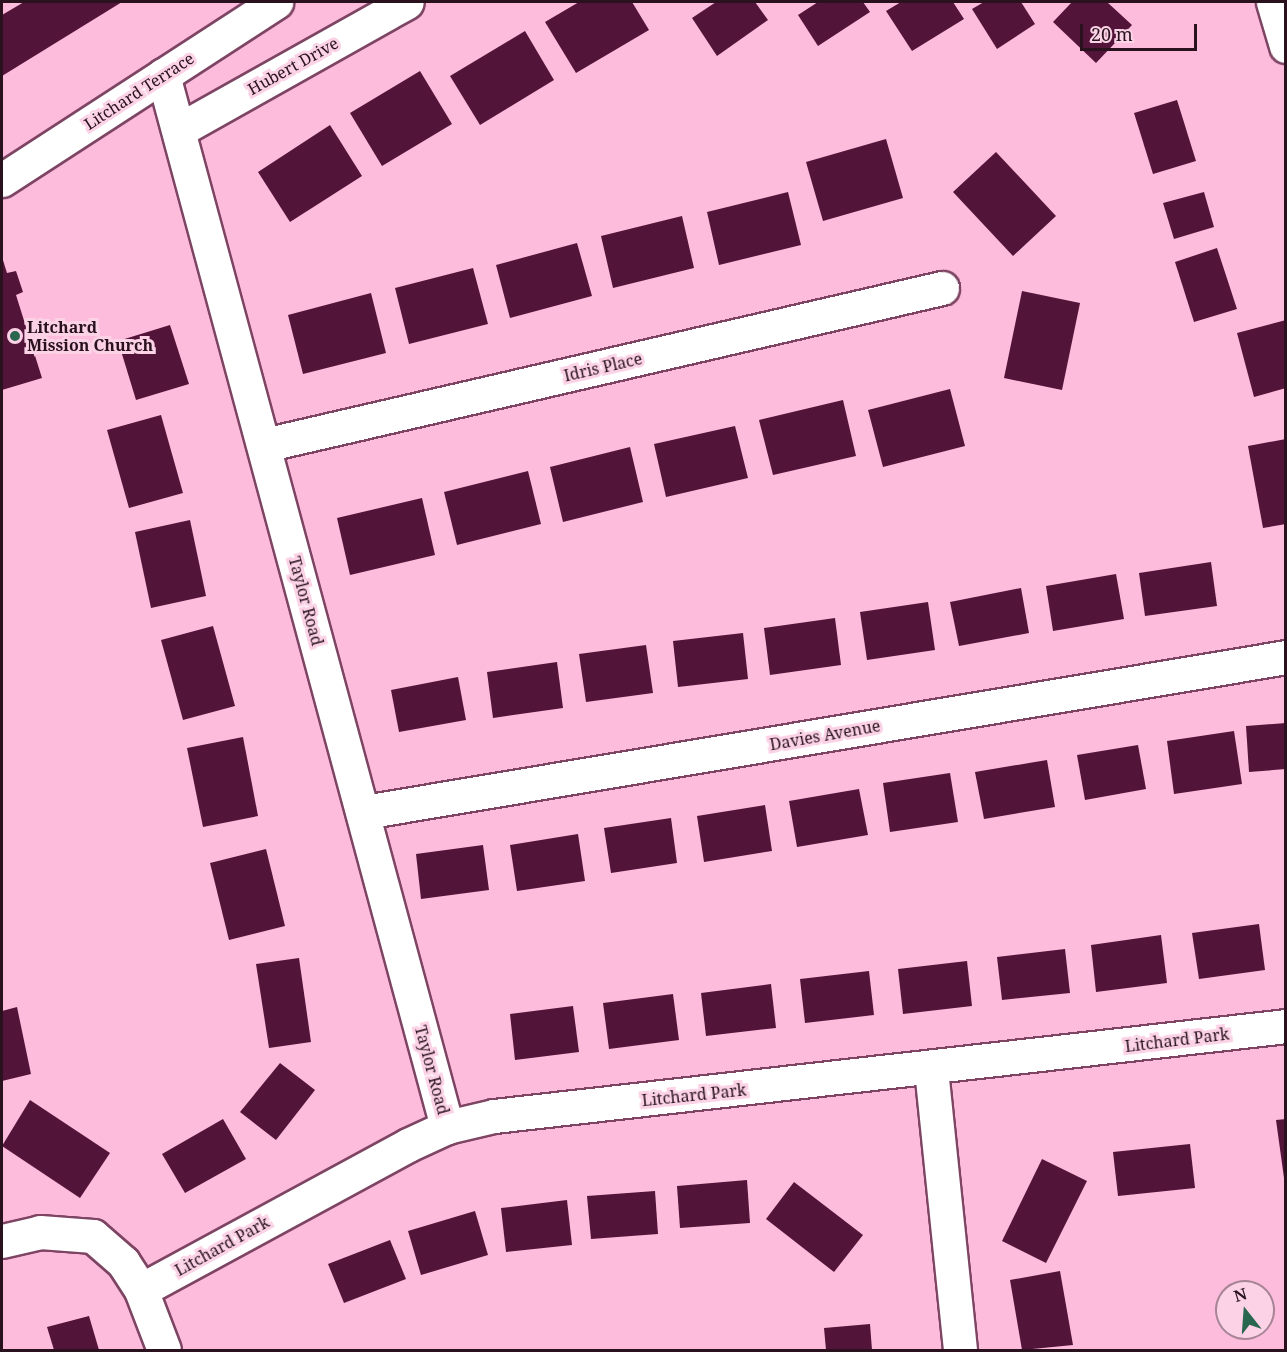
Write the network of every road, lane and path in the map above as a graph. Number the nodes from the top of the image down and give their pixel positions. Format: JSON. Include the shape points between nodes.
{"nodes":[{"id":1,"x":276,"y":2,"type":"edge"},
{"id":2,"x":407,"y":2,"type":"edge"},
{"id":3,"x":1273,"y":2,"type":"edge"},
{"id":4,"x":1286,"y":46,"type":"edge"},
{"id":5,"x":164,"y":75,"type":"junction"},
{"id":6,"x":178,"y":130,"type":"junction"},
{"id":7,"x":2,"y":180,"type":"edge"},
{"id":8,"x":942,"y":288,"type":"dead end"},
{"id":9,"x":264,"y":446,"type":"junction"},
{"id":10,"x":1286,"y":657,"type":"edge"},
{"id":11,"x":364,"y":812,"type":"junction"},
{"id":12,"x":1286,"y":1026,"type":"edge"},
{"id":13,"x":931,"y":1069,"type":"junction"},
{"id":14,"x":447,"y":1127,"type":"junction"},
{"id":15,"x":2,"y":1241,"type":"edge"},
{"id":16,"x":141,"y":1290,"type":"junction"},
{"id":17,"x":164,"y":1350,"type":"edge"},
{"id":18,"x":960,"y":1350,"type":"edge"}],
"edges":[{"from":1,"to":5,"type":"street","name":"Litchard Terrace"},
{"from":2,"to":6,"type":"street","name":"Hubert Drive"},
{"from":3,"to":4,"type":"street"},
{"from":5,"to":6,"type":"street","name":"Taylor Road"},
{"from":5,"to":7,"type":"street","name":"Litchard Terrace"},
{"from":6,"to":9,"type":"street","name":"Taylor Road"},
{"from":8,"to":9,"type":"street","name":"Idris Place"},
{"from":9,"to":11,"type":"street","name":"Taylor Road"},
{"from":10,"to":11,"type":"street","name":"Davies Avenue"},
{"from":11,"to":14,"type":"street","name":"Taylor Road"},
{"from":12,"to":13,"type":"street","name":"Litchard Park"},
{"from":13,"to":14,"type":"street","name":"Litchard Park","via":[[494,1116]]},
{"from":13,"to":18,"type":"street"},
{"from":14,"to":16,"type":"street","name":"Litchard Park"},
{"from":15,"to":16,"type":"street","via":[[40,1232],[93,1236],[123,1262]]},
{"from":16,"to":17,"type":"street"}]}
